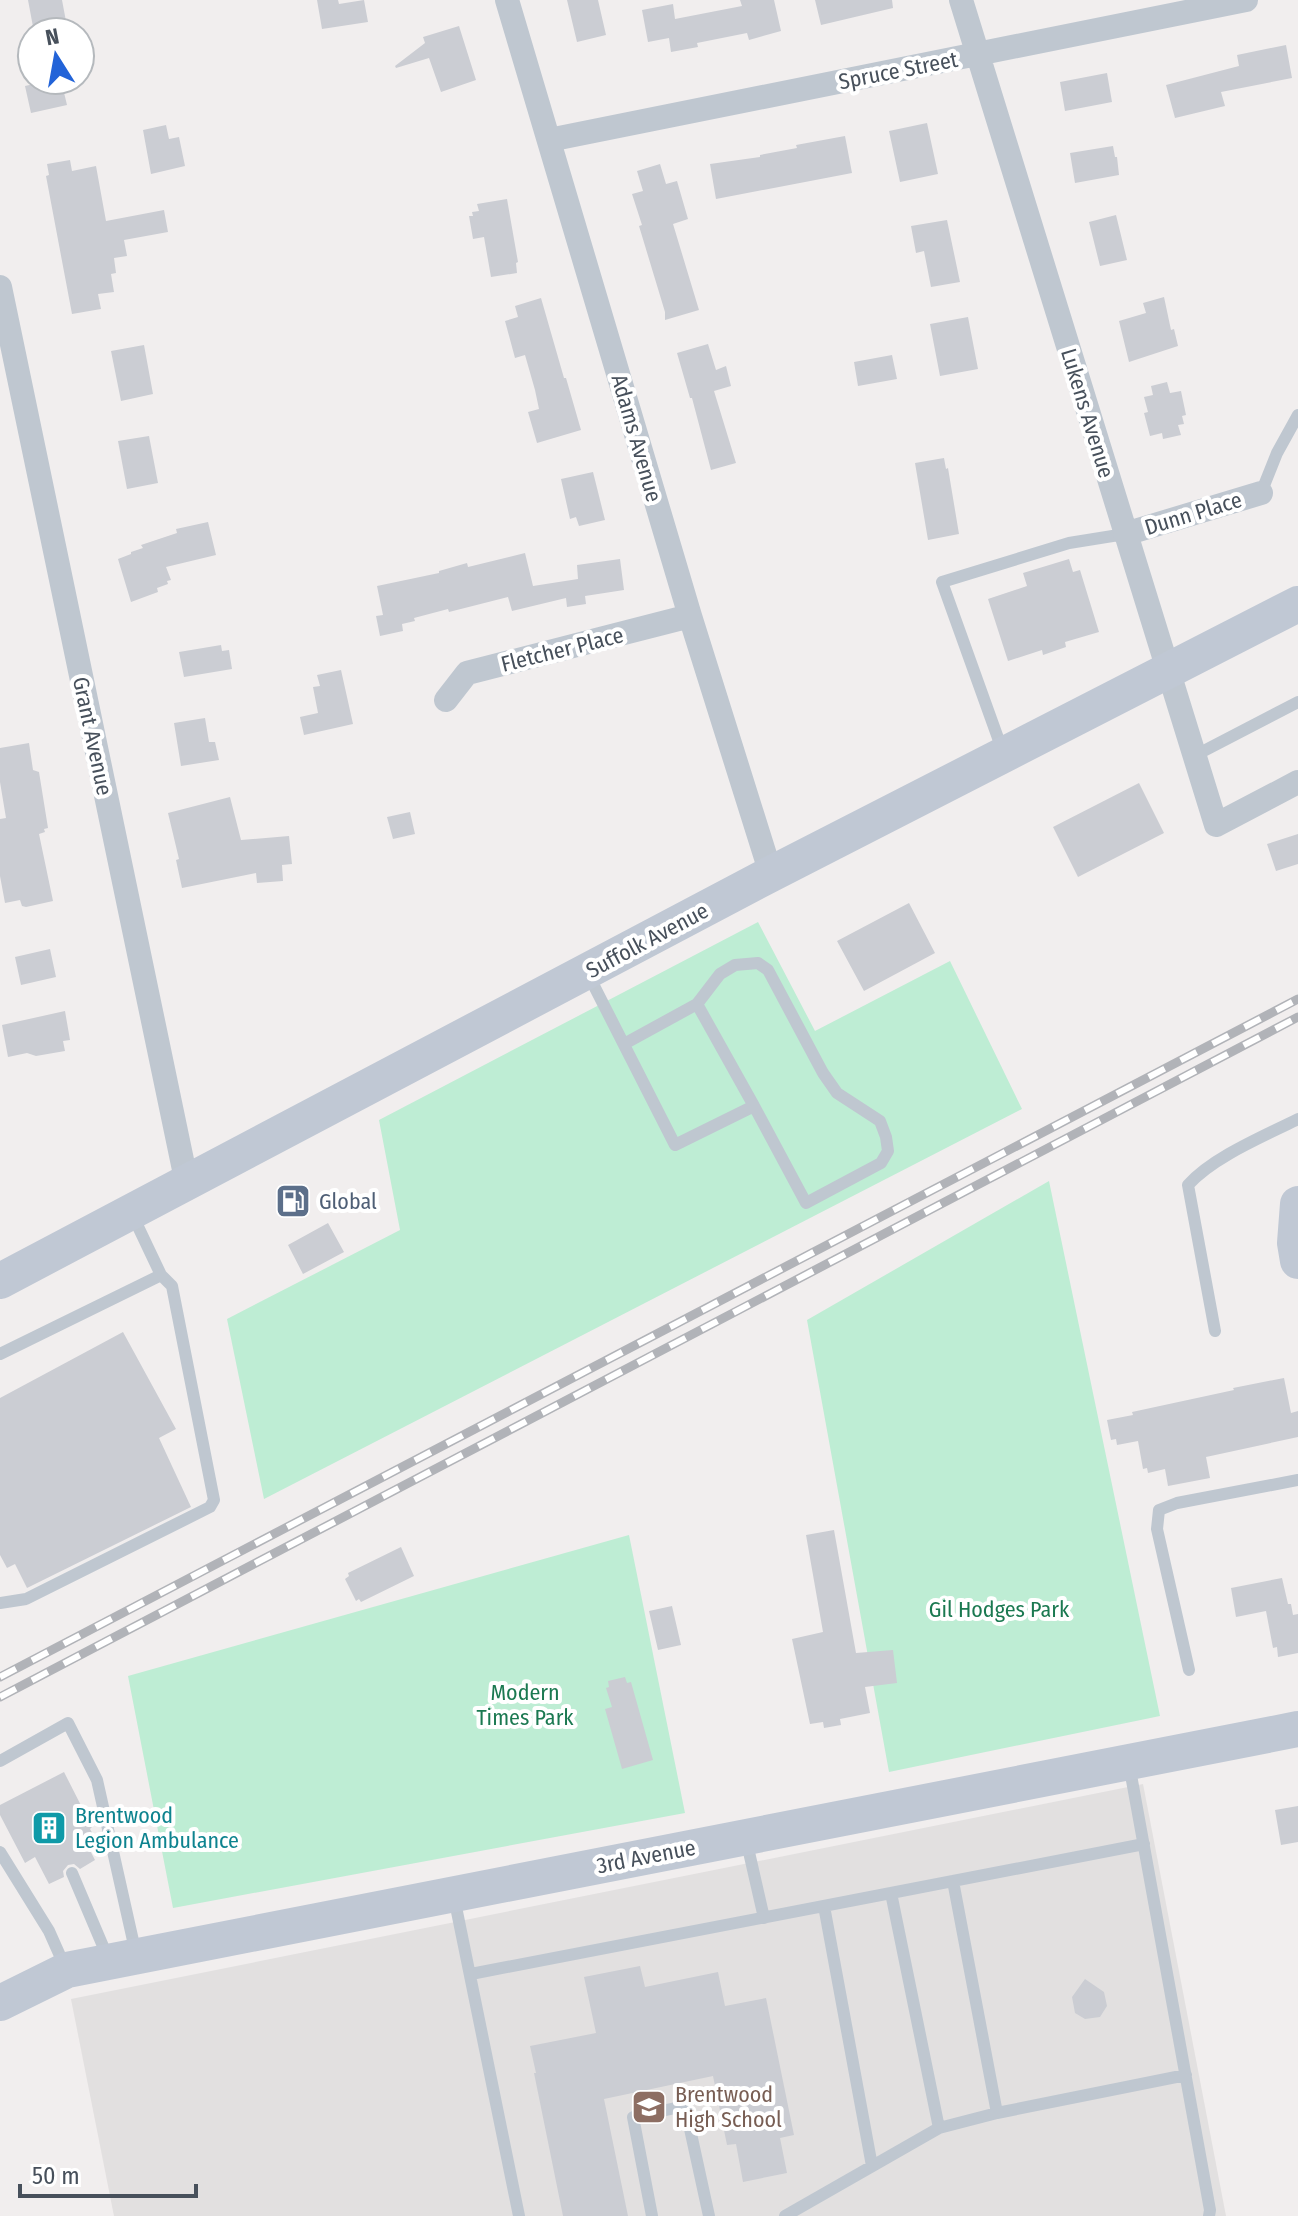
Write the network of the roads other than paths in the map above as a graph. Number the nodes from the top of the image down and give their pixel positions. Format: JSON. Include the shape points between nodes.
{"nodes":[{"id":1,"x":507,"y":0,"type":"edge"},
{"id":2,"x":961,"y":0,"type":"edge"},
{"id":3,"x":1246,"y":0,"type":"edge"},
{"id":4,"x":977,"y":55,"type":"junction"},
{"id":5,"x":549,"y":140,"type":"junction"},
{"id":6,"x":0,"y":287,"type":"edge"},
{"id":7,"x":1298,"y":415,"type":"edge"},
{"id":8,"x":1261,"y":493,"type":"joint"},
{"id":9,"x":1125,"y":534,"type":"junction"},
{"id":10,"x":1298,"y":604,"type":"edge"},
{"id":11,"x":690,"y":616,"type":"junction"},
{"id":12,"x":1167,"y":672,"type":"junction"},
{"id":13,"x":446,"y":700,"type":"dead end"},
{"id":14,"x":1298,"y":702,"type":"edge"},
{"id":15,"x":1004,"y":755,"type":"junction"},
{"id":16,"x":1194,"y":756,"type":"junction"},
{"id":17,"x":1298,"y":782,"type":"edge"},
{"id":18,"x":771,"y":874,"type":"junction"},
{"id":19,"x":587,"y":972,"type":"junction"},
{"id":20,"x":697,"y":1004,"type":"junction"},
{"id":21,"x":624,"y":1044,"type":"junction"},
{"id":22,"x":754,"y":1106,"type":"junction"},
{"id":23,"x":1298,"y":1119,"type":"edge"},
{"id":24,"x":187,"y":1184,"type":"junction"},
{"id":25,"x":1298,"y":1204,"type":"edge"},
{"id":26,"x":132,"y":1213,"type":"junction"},
{"id":27,"x":1298,"y":1261,"type":"edge"},
{"id":28,"x":161,"y":1275,"type":"junction"},
{"id":29,"x":0,"y":1281,"type":"edge"},
{"id":30,"x":1215,"y":1331,"type":"dead end"},
{"id":31,"x":0,"y":1354,"type":"edge"},
{"id":32,"x":1298,"y":1480,"type":"edge"},
{"id":33,"x":0,"y":1603,"type":"edge"},
{"id":34,"x":1189,"y":1670,"type":"dead end"},
{"id":35,"x":1298,"y":1729,"type":"edge"},
{"id":36,"x":0,"y":1761,"type":"edge"},
{"id":37,"x":1128,"y":1761,"type":"junction"},
{"id":38,"x":746,"y":1836,"type":"junction"},
{"id":39,"x":1144,"y":1844,"type":"junction"},
{"id":40,"x":0,"y":1852,"type":"edge"},
{"id":41,"x":72,"y":1873,"type":"dead end"},
{"id":42,"x":953,"y":1881,"type":"junction"},
{"id":43,"x":891,"y":1893,"type":"junction"},
{"id":44,"x":453,"y":1894,"type":"junction"},
{"id":45,"x":824,"y":1906,"type":"junction"},
{"id":46,"x":764,"y":1918,"type":"junction"},
{"id":47,"x":123,"y":1959,"type":"junction"},
{"id":48,"x":67,"y":1970,"type":"junction"},
{"id":49,"x":471,"y":1974,"type":"junction"},
{"id":50,"x":0,"y":2003,"type":"edge"},
{"id":51,"x":1186,"y":2075,"type":"junction"},
{"id":52,"x":997,"y":2113,"type":"junction"},
{"id":53,"x":939,"y":2128,"type":"junction"},
{"id":54,"x":872,"y":2166,"type":"junction"},
{"id":55,"x":519,"y":2216,"type":"edge"},
{"id":56,"x":652,"y":2216,"type":"edge"},
{"id":57,"x":709,"y":2216,"type":"edge"},
{"id":58,"x":785,"y":2216,"type":"edge"},
{"id":59,"x":1209,"y":2216,"type":"edge"}],
"edges":[{"from":1,"to":5,"type":"street","name":"Adams Avenue"},
{"from":2,"to":4,"type":"street","name":"Lukens Avenue"},
{"from":3,"to":4,"type":"street","name":"Spruce Street"},
{"from":4,"to":5,"type":"street","name":"Spruce Street"},
{"from":4,"to":9,"type":"street","name":"Lukens Avenue"},
{"from":5,"to":11,"type":"street","name":"Adams Avenue"},
{"from":6,"to":24,"type":"street","name":"Grant Avenue"},
{"from":7,"to":8,"type":"lane"},
{"from":8,"to":9,"type":"street","name":"Dunn Place"},
{"from":9,"to":12,"type":"street","name":"Lukens Avenue"},
{"from":9,"to":15,"type":"lane","via":[[1069,543],[942,582]]},
{"from":10,"to":12,"type":"main road","name":"Suffolk Avenue"},
{"from":11,"to":13,"type":"street","name":"Fletcher Place","via":[[467,673]]},
{"from":11,"to":18,"type":"street","name":"Adams Avenue"},
{"from":12,"to":15,"type":"main road","name":"Suffolk Avenue"},
{"from":12,"to":16,"type":"street","name":"Lukens Avenue"},
{"from":14,"to":16,"type":"lane"},
{"from":15,"to":18,"type":"main road","name":"Suffolk Avenue"},
{"from":16,"to":17,"type":"street","name":"Lukens Avenue","via":[[1216,825]]},
{"from":18,"to":19,"type":"main road","name":"Suffolk Avenue"},
{"from":19,"to":21,"type":"lane"},
{"from":19,"to":24,"type":"main road","name":"Suffolk Avenue"},
{"from":20,"to":21,"type":"lane"},
{"from":20,"to":22,"type":"lane"},
{"from":20,"to":22,"type":"lane","via":[[720,974],[735,965],[758,963],[768,970],[823,1073],[837,1093],[880,1121],[888,1151],[881,1163],[806,1203]]},
{"from":21,"to":22,"type":"lane","via":[[675,1145]]},
{"from":23,"to":30,"type":"lane","via":[[1200,1172],[1188,1185]]},
{"from":24,"to":26,"type":"main road","name":"Suffolk Avenue"},
{"from":25,"to":27,"type":"main road"},
{"from":26,"to":28,"type":"lane"},
{"from":26,"to":29,"type":"main road","name":"Suffolk Avenue"},
{"from":28,"to":31,"type":"lane"},
{"from":28,"to":33,"type":"lane","via":[[172,1286],[214,1500],[210,1507],[26,1599]]},
{"from":32,"to":34,"type":"lane","via":[[1159,1510],[1157,1529]]},
{"from":35,"to":37,"type":"main road","name":"3rd Avenue"},
{"from":36,"to":47,"type":"lane","via":[[68,1723],[97,1780],[110,1832]]},
{"from":37,"to":38,"type":"main road","name":"3rd Avenue"},
{"from":37,"to":39,"type":"lane"},
{"from":38,"to":44,"type":"main road","name":"3rd Avenue"},
{"from":38,"to":46,"type":"lane"},
{"from":39,"to":42,"type":"lane"},
{"from":39,"to":51,"type":"lane"},
{"from":40,"to":48,"type":"lane"},
{"from":41,"to":47,"type":"lane"},
{"from":42,"to":43,"type":"lane"},
{"from":42,"to":52,"type":"lane"},
{"from":43,"to":45,"type":"lane"},
{"from":43,"to":53,"type":"lane"},
{"from":44,"to":47,"type":"main road","name":"3rd Avenue"},
{"from":44,"to":49,"type":"lane"},
{"from":45,"to":46,"type":"lane"},
{"from":45,"to":54,"type":"lane"},
{"from":46,"to":49,"type":"lane"},
{"from":47,"to":48,"type":"main road","name":"3rd Avenue"},
{"from":48,"to":50,"type":"main road","name":"3rd Avenue"},
{"from":49,"to":55,"type":"lane"},
{"from":51,"to":52,"type":"lane"},
{"from":51,"to":59,"type":"lane"},
{"from":52,"to":53,"type":"lane"},
{"from":53,"to":54,"type":"lane"},
{"from":54,"to":58,"type":"lane"},
{"from":56,"to":57,"type":"lane","via":[[633,2117],[685,2106]]}]}
